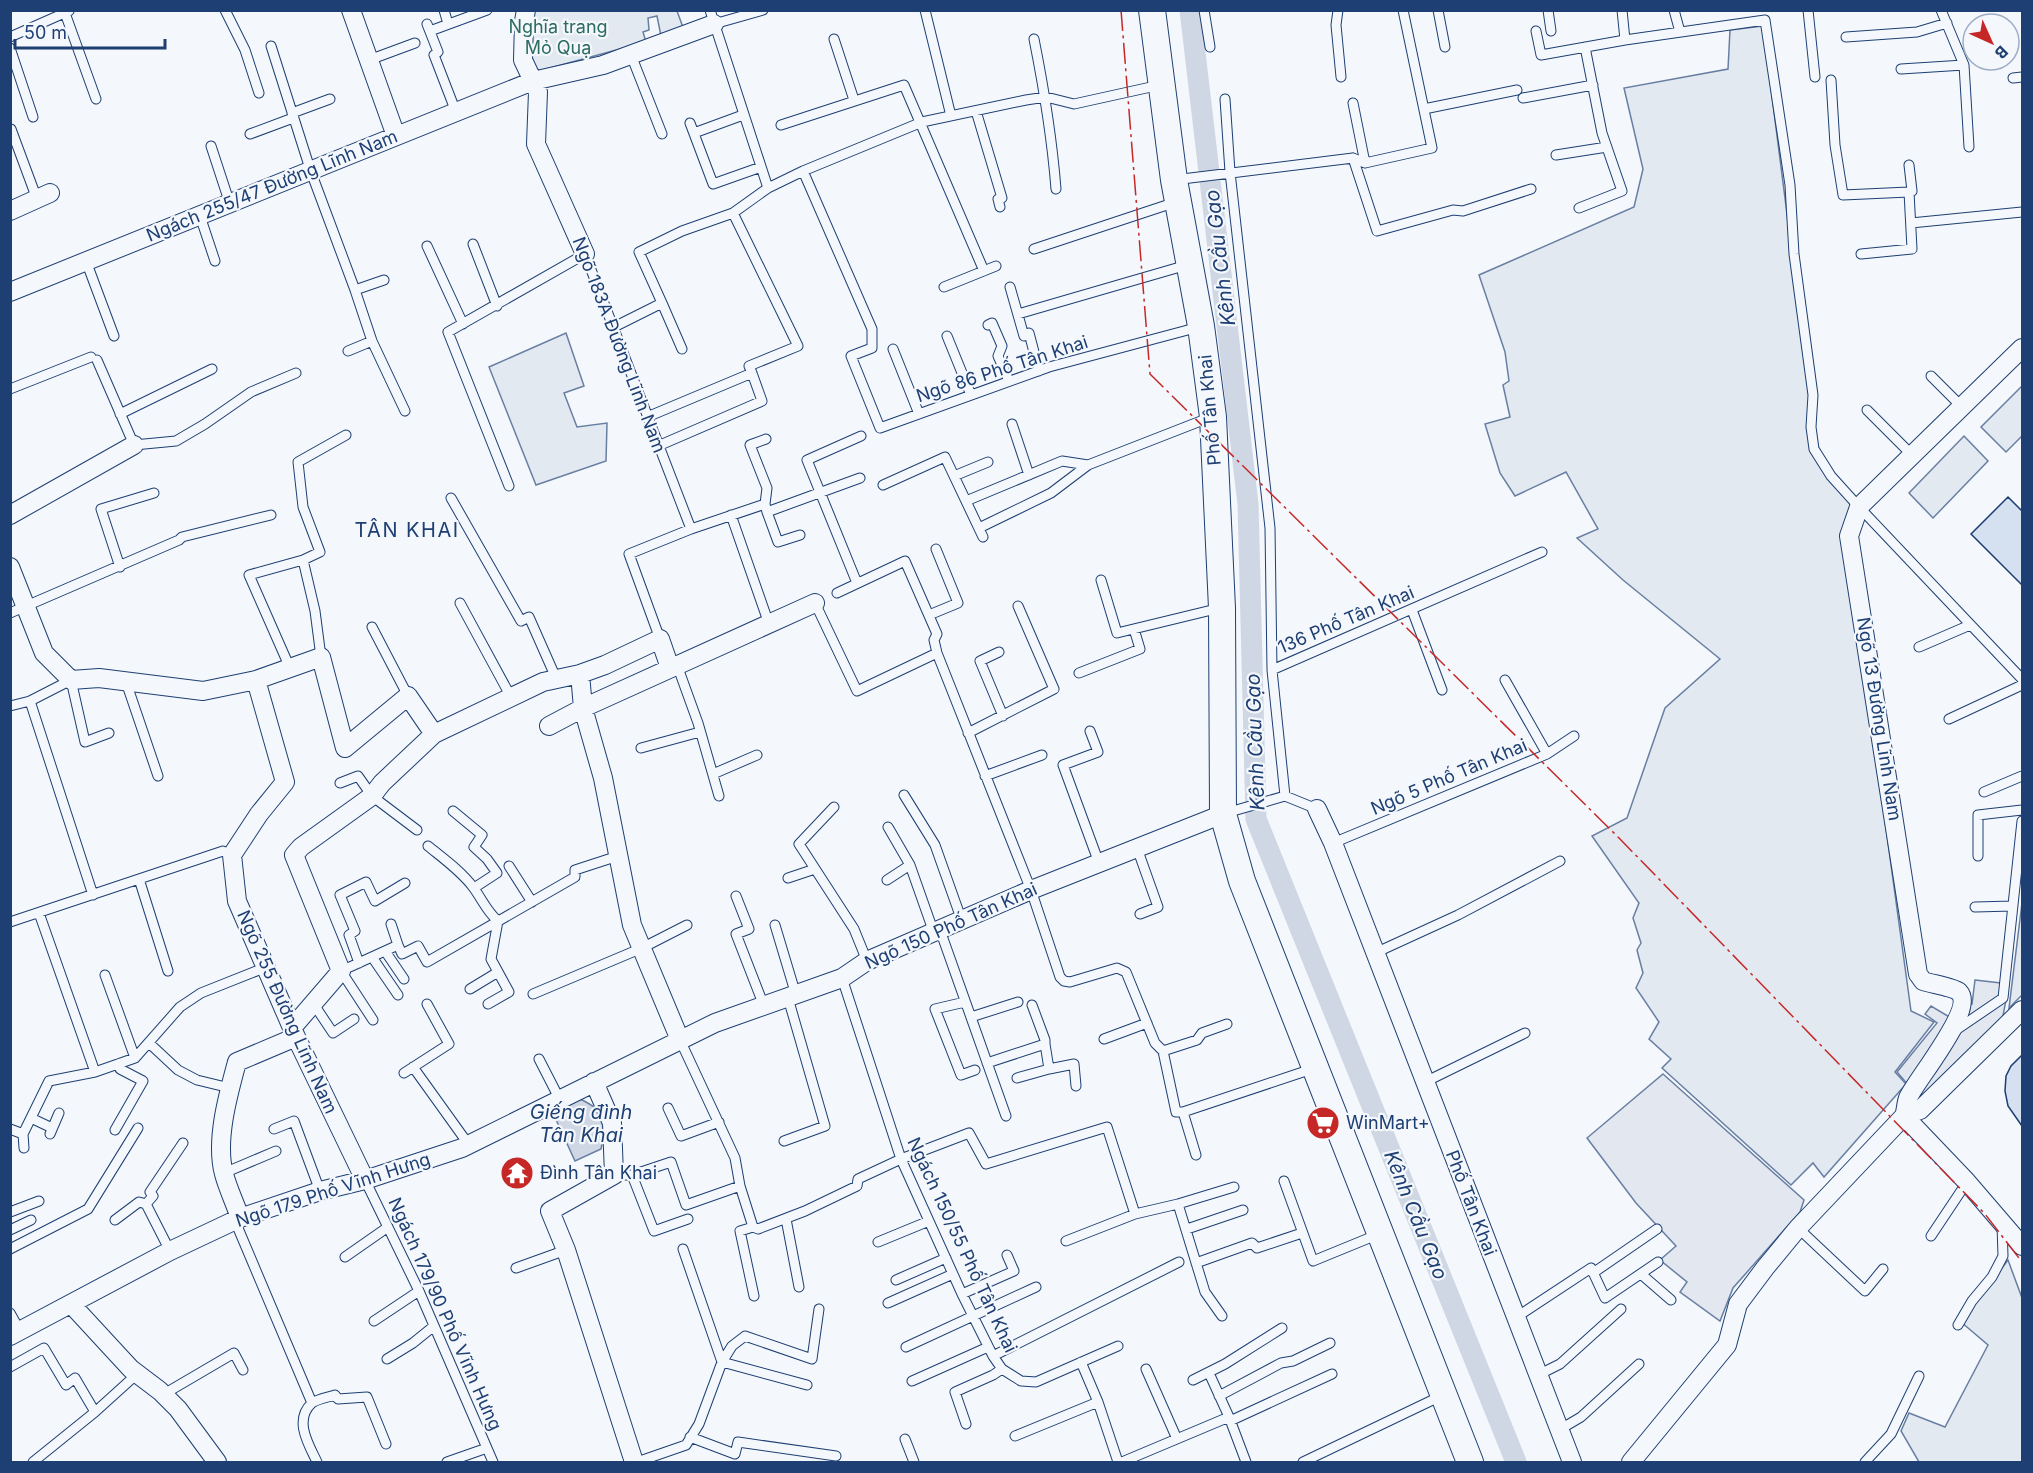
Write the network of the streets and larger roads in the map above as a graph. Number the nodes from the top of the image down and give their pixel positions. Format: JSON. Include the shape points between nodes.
{"nodes":[{"id":1,"x":526,"y":10,"type":"edge"},
{"id":2,"x":1152,"y":10,"type":"edge"},
{"id":3,"x":354,"y":11,"type":"edge"},
{"id":4,"x":712,"y":17,"type":"edge"},
{"id":5,"x":533,"y":81,"type":"junction"},
{"id":6,"x":396,"y":136,"type":"junction"},
{"id":7,"x":44,"y":196,"type":"road end"},
{"id":8,"x":10,"y":211,"type":"edge"},
{"id":9,"x":585,"y":254,"type":"road end"},
{"id":10,"x":10,"y":292,"type":"edge"},
{"id":11,"x":2022,"y":348,"type":"edge"},
{"id":12,"x":134,"y":445,"type":"road end"},
{"id":13,"x":10,"y":515,"type":"edge"},
{"id":14,"x":10,"y":567,"type":"edge"},
{"id":15,"x":815,"y":603,"type":"road end"},
{"id":16,"x":19,"y":610,"type":"edge"},
{"id":17,"x":674,"y":666,"type":"junction"},
{"id":18,"x":580,"y":674,"type":"junction"},
{"id":19,"x":256,"y":680,"type":"junction"},
{"id":20,"x":583,"y":708,"type":"junction"},
{"id":21,"x":549,"y":726,"type":"dead end"},
{"id":22,"x":434,"y":734,"type":"junction"},
{"id":23,"x":1317,"y":809,"type":"road end"},
{"id":24,"x":1231,"y":811,"type":"junction"},
{"id":25,"x":2022,"y":1010,"type":"edge"},
{"id":26,"x":294,"y":1033,"type":"junction"},
{"id":27,"x":680,"y":1040,"type":"junction"},
{"id":28,"x":594,"y":1082,"type":"junction"},
{"id":29,"x":1904,"y":1116,"type":"junction"},
{"id":30,"x":365,"y":1180,"type":"junction"},
{"id":31,"x":238,"y":1219,"type":"junction"},
{"id":32,"x":2022,"y":1246,"type":"edge"},
{"id":33,"x":71,"y":1304,"type":"junction"},
{"id":34,"x":15,"y":1333,"type":"edge"},
{"id":35,"x":217,"y":1462,"type":"edge"},
{"id":36,"x":636,"y":1462,"type":"edge"},
{"id":37,"x":1470,"y":1462,"type":"edge"},
{"id":38,"x":1572,"y":1462,"type":"edge"},
{"id":39,"x":1631,"y":1462,"type":"edge"}],
"edges":[{"from":1,"to":5,"type":"street","name":"Ngõ 183A Đường Lĩnh Nam","via":[[523,60]]},
{"from":2,"to":24,"type":"street","name":"Phố Tân Khai","via":[[1160,84],[1181,186],[1213,417]]},
{"from":3,"to":6,"type":"street"},
{"from":4,"to":5,"type":"street","name":"Ngách 255/47 Đường Lĩnh Nam","via":[[631,55]]},
{"from":5,"to":6,"type":"street","name":"Ngách 255/47 Đường Lĩnh Nam"},
{"from":5,"to":9,"type":"street","name":"Ngõ 183A Đường Lĩnh Nam","via":[[538,92],[536,144]]},
{"from":6,"to":10,"type":"street","name":"Ngách 255/47 Đường Lĩnh Nam"},
{"from":7,"to":8,"type":"street"},
{"from":11,"to":29,"type":"street","name":"Ngõ 13 Đường Lĩnh Nam","via":[[1859,507],[1849,536],[1918,974],[1923,981],[1959,992],[1962,998],[1949,1034],[1908,1098]]},
{"from":12,"to":13,"type":"street"},
{"from":14,"to":16,"type":"street"},
{"from":15,"to":17,"type":"street"},
{"from":16,"to":19,"type":"street","via":[[44,652],[70,680],[99,678],[203,691]]},
{"from":17,"to":18,"type":"street","via":[[660,639]]},
{"from":17,"to":20,"type":"street"},
{"from":18,"to":20,"type":"street"},
{"from":18,"to":22,"type":"street","via":[[543,682]]},
{"from":19,"to":22,"type":"street","via":[[321,657],[345,748],[408,696]]},
{"from":19,"to":26,"type":"street","name":"Ngõ 255 Đường Lĩnh Nam","via":[[285,782],[232,855],[237,901]]},
{"from":20,"to":21,"type":"street"},
{"from":20,"to":27,"type":"street","via":[[603,778],[632,925]]},
{"from":22,"to":26,"type":"street","via":[[372,796],[294,855],[341,971]]},
{"from":23,"to":38,"type":"street","name":"Phố Tân Khai"},
{"from":24,"to":27,"type":"street","name":"Ngõ 150 Phố Tân Khai","via":[[1031,890],[867,961],[842,978],[715,1023]]},
{"from":24,"to":37,"type":"street","name":"Phố Tân Khai","via":[[1242,881]]},
{"from":25,"to":29,"type":"street","via":[[1920,1110]]},
{"from":26,"to":30,"type":"street","name":"Ngõ 255 Đường Lĩnh Nam"},
{"from":26,"to":31,"type":"street","via":[[237,1062],[220,1148]]},
{"from":27,"to":28,"type":"street","name":"Ngõ 179 Phố Vĩnh Hưng"},
{"from":28,"to":30,"type":"street","name":"Ngõ 179 Phố Vĩnh Hưng","via":[[469,1145]]},
{"from":28,"to":36,"type":"street","via":[[612,1123],[623,1175],[550,1211]]},
{"from":29,"to":32,"type":"street"},
{"from":29,"to":39,"type":"street","via":[[1798,1228],[1738,1304],[1727,1345]]},
{"from":30,"to":31,"type":"street","name":"Ngõ 179 Phố Vĩnh Hưng"},
{"from":31,"to":33,"type":"street","name":"Ngõ 179 Phố Vĩnh Hưng"},
{"from":33,"to":34,"type":"street","name":"Ngõ 179 Phố Vĩnh Hưng"},
{"from":33,"to":35,"type":"street","via":[[131,1369],[178,1409]]}]}
